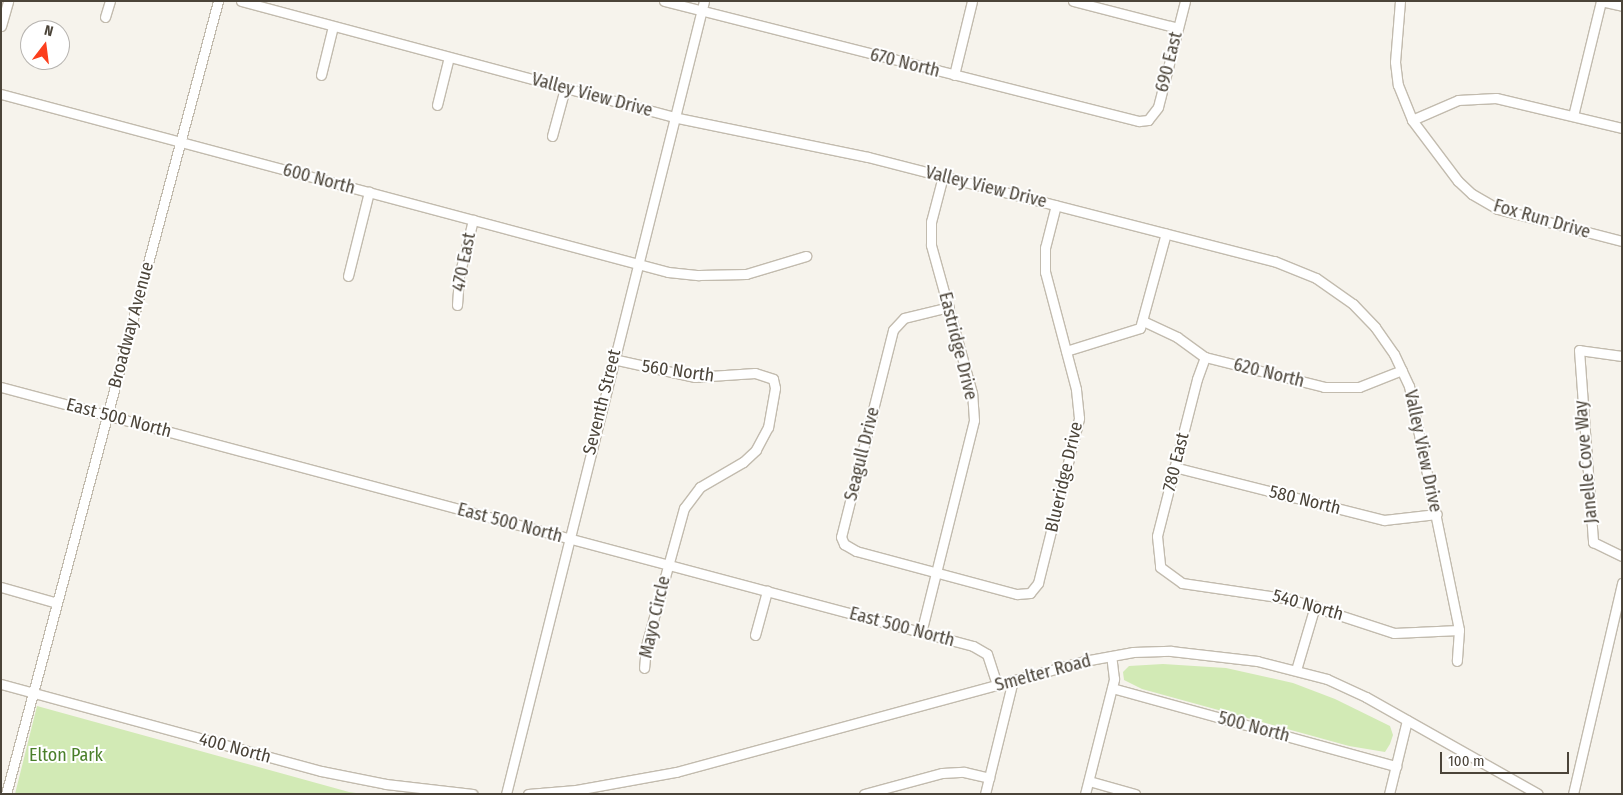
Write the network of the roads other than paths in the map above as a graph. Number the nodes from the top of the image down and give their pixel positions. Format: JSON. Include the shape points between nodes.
{"nodes":[{"id":1,"x":8,"y":1,"type":"edge"},
{"id":2,"x":110,"y":1,"type":"edge"},
{"id":3,"x":218,"y":1,"type":"edge"},
{"id":4,"x":241,"y":1,"type":"edge"},
{"id":5,"x":664,"y":1,"type":"edge"},
{"id":6,"x":704,"y":1,"type":"edge"},
{"id":7,"x":972,"y":1,"type":"edge"},
{"id":8,"x":1074,"y":1,"type":"edge"},
{"id":9,"x":1184,"y":1,"type":"edge"},
{"id":10,"x":1400,"y":1,"type":"edge"},
{"id":11,"x":1601,"y":1,"type":"edge"},
{"id":12,"x":1622,"y":6,"type":"edge"},
{"id":13,"x":702,"y":11,"type":"junction"},
{"id":14,"x":105,"y":17,"type":"dead end"},
{"id":15,"x":1,"y":26,"type":"edge"},
{"id":16,"x":333,"y":26,"type":"junction"},
{"id":17,"x":1178,"y":28,"type":"junction"},
{"id":18,"x":449,"y":57,"type":"junction"},
{"id":19,"x":320,"y":75,"type":"dead end"},
{"id":20,"x":954,"y":76,"type":"junction"},
{"id":21,"x":565,"y":88,"type":"junction"},
{"id":22,"x":1,"y":94,"type":"edge"},
{"id":23,"x":437,"y":105,"type":"dead end"},
{"id":24,"x":1573,"y":116,"type":"junction"},
{"id":25,"x":674,"y":117,"type":"junction"},
{"id":26,"x":1148,"y":120,"type":"joint"},
{"id":27,"x":1412,"y":120,"type":"junction"},
{"id":28,"x":1622,"y":128,"type":"edge"},
{"id":29,"x":552,"y":136,"type":"dead end"},
{"id":30,"x":180,"y":142,"type":"junction"},
{"id":31,"x":943,"y":176,"type":"junction"},
{"id":32,"x":369,"y":192,"type":"junction"},
{"id":33,"x":1056,"y":205,"type":"junction"},
{"id":34,"x":473,"y":220,"type":"junction"},
{"id":35,"x":1166,"y":233,"type":"junction"},
{"id":36,"x":1622,"y":241,"type":"edge"},
{"id":37,"x":806,"y":256,"type":"dead end"},
{"id":38,"x":637,"y":264,"type":"junction"},
{"id":39,"x":348,"y":276,"type":"dead end"},
{"id":40,"x":457,"y":305,"type":"dead end"},
{"id":41,"x":949,"y":308,"type":"junction"},
{"id":42,"x":1144,"y":321,"type":"junction"},
{"id":43,"x":1066,"y":351,"type":"junction"},
{"id":44,"x":1622,"y":356,"type":"edge"},
{"id":45,"x":1205,"y":357,"type":"junction"},
{"id":46,"x":613,"y":359,"type":"junction"},
{"id":47,"x":1402,"y":370,"type":"junction"},
{"id":48,"x":773,"y":378,"type":"joint"},
{"id":49,"x":1,"y":387,"type":"edge"},
{"id":50,"x":107,"y":415,"type":"junction"},
{"id":51,"x":1174,"y":467,"type":"junction"},
{"id":52,"x":1437,"y":514,"type":"junction"},
{"id":53,"x":568,"y":538,"type":"junction"},
{"id":54,"x":1622,"y":556,"type":"edge"},
{"id":55,"x":667,"y":565,"type":"junction"},
{"id":56,"x":1160,"y":568,"type":"joint"},
{"id":57,"x":936,"y":573,"type":"junction"},
{"id":58,"x":1622,"y":583,"type":"edge"},
{"id":59,"x":1,"y":587,"type":"edge"},
{"id":60,"x":767,"y":591,"type":"junction"},
{"id":61,"x":57,"y":603,"type":"junction"},
{"id":62,"x":1315,"y":606,"type":"junction"},
{"id":63,"x":1459,"y":630,"type":"junction"},
{"id":64,"x":921,"y":632,"type":"junction"},
{"id":65,"x":755,"y":636,"type":"dead end"},
{"id":66,"x":1111,"y":656,"type":"junction"},
{"id":67,"x":1457,"y":661,"type":"dead end"},
{"id":68,"x":644,"y":668,"type":"dead end"},
{"id":69,"x":1296,"y":670,"type":"junction"},
{"id":70,"x":1013,"y":680,"type":"junction"},
{"id":71,"x":1,"y":684,"type":"edge"},
{"id":72,"x":997,"y":685,"type":"junction"},
{"id":73,"x":1112,"y":688,"type":"junction"},
{"id":74,"x":33,"y":693,"type":"junction"},
{"id":75,"x":1407,"y":720,"type":"junction"},
{"id":76,"x":1396,"y":766,"type":"junction"},
{"id":77,"x":989,"y":778,"type":"junction"},
{"id":78,"x":1089,"y":781,"type":"junction"},
{"id":79,"x":6,"y":794,"type":"edge"},
{"id":80,"x":472,"y":794,"type":"edge"},
{"id":81,"x":506,"y":794,"type":"edge"},
{"id":82,"x":528,"y":794,"type":"edge"},
{"id":83,"x":864,"y":794,"type":"edge"},
{"id":84,"x":985,"y":794,"type":"edge"},
{"id":85,"x":1086,"y":794,"type":"edge"},
{"id":86,"x":1135,"y":794,"type":"edge"},
{"id":87,"x":1389,"y":794,"type":"edge"},
{"id":88,"x":1538,"y":794,"type":"edge"},
{"id":89,"x":1572,"y":794,"type":"edge"}],
"edges":[{"from":1,"to":15,"type":"street"},
{"from":2,"to":14,"type":"street"},
{"from":3,"to":30,"type":"street","name":"Broadway Avenue"},
{"from":4,"to":16,"type":"street","name":"Valley View Drive"},
{"from":5,"to":13,"type":"street","name":"670 North"},
{"from":6,"to":13,"type":"street","name":"Seventh Street"},
{"from":7,"to":20,"type":"street"},
{"from":8,"to":17,"type":"street"},
{"from":9,"to":17,"type":"street","name":"690 East"},
{"from":10,"to":27,"type":"street","name":"Fox Run Drive","via":[[1395,62],[1398,85]]},
{"from":11,"to":12,"type":"street"},
{"from":11,"to":24,"type":"street"},
{"from":13,"to":20,"type":"street","name":"670 North"},
{"from":13,"to":25,"type":"street","name":"Seventh Street"},
{"from":16,"to":18,"type":"street","name":"Valley View Drive"},
{"from":16,"to":19,"type":"street"},
{"from":17,"to":26,"type":"street","name":"690 East","via":[[1158,107]]},
{"from":18,"to":21,"type":"street","name":"Valley View Drive"},
{"from":18,"to":23,"type":"street"},
{"from":20,"to":26,"type":"street","name":"670 North","via":[[1129,120]]},
{"from":21,"to":25,"type":"street","name":"Valley View Drive"},
{"from":21,"to":29,"type":"street"},
{"from":22,"to":30,"type":"street","name":"600 North"},
{"from":24,"to":27,"type":"street","via":[[1483,97],[1446,104]]},
{"from":24,"to":28,"type":"street"},
{"from":25,"to":31,"type":"street","name":"Valley View Drive","via":[[868,156]]},
{"from":25,"to":38,"type":"street","name":"Seventh Street"},
{"from":27,"to":36,"type":"street","name":"Fox Run Drive","via":[[1458,181],[1489,205]]},
{"from":30,"to":32,"type":"street","name":"600 North"},
{"from":30,"to":50,"type":"street","name":"Broadway Avenue"},
{"from":31,"to":33,"type":"street","name":"Valley View Drive"},
{"from":31,"to":41,"type":"street","name":"Eastridge Drive","via":[[931,222],[931,237]]},
{"from":32,"to":34,"type":"street","name":"600 North"},
{"from":32,"to":39,"type":"street"},
{"from":33,"to":35,"type":"street","name":"Valley View Drive"},
{"from":33,"to":43,"type":"street","name":"Blueridge Drive","via":[[1044,264]]},
{"from":34,"to":38,"type":"street","name":"600 North"},
{"from":34,"to":40,"type":"street","name":"470 East","via":[[459,276]]},
{"from":35,"to":42,"type":"street"},
{"from":35,"to":47,"type":"street","name":"Valley View Drive","via":[[1274,261],[1316,278],[1341,294],[1364,315],[1385,340]]},
{"from":37,"to":38,"type":"street","name":"600 North","via":[[761,272],[730,275],[684,274]]},
{"from":38,"to":46,"type":"street","name":"Seventh Street"},
{"from":41,"to":57,"type":"street","name":"Eastridge Drive","via":[[972,393],[974,420]]},
{"from":41,"to":57,"type":"street","name":"Seagull Drive","via":[[904,318],[893,330],[842,537],[844,544],[856,551]]},
{"from":42,"to":43,"type":"street","via":[[1132,333]]},
{"from":42,"to":45,"type":"street","name":"620 North","via":[[1177,337]]},
{"from":43,"to":57,"type":"street","name":"Blueridge Drive","via":[[1078,396],[1079,418],[1038,583],[1030,593],[1017,594]]},
{"from":44,"to":54,"type":"street","name":"Janelle Cove Way","via":[[1579,350],[1593,542]]},
{"from":45,"to":47,"type":"street","name":"620 North","via":[[1338,389],[1359,387]]},
{"from":45,"to":51,"type":"street","name":"780 East"},
{"from":46,"to":48,"type":"street","name":"560 North","via":[[687,376],[755,373]]},
{"from":46,"to":53,"type":"street","name":"Seventh Street"},
{"from":47,"to":52,"type":"street","name":"Valley View Drive","via":[[1415,403]]},
{"from":48,"to":55,"type":"street","name":"Mayo Circle","via":[[776,398],[765,435],[742,462],[707,482],[688,500],[680,516]]},
{"from":49,"to":50,"type":"street","name":"East 500 North"},
{"from":50,"to":53,"type":"street","name":"East 500 North"},
{"from":50,"to":61,"type":"street","name":"Broadway Avenue"},
{"from":51,"to":52,"type":"street","name":"580 North","via":[[1384,520]]},
{"from":51,"to":56,"type":"street","name":"780 East","via":[[1157,536]]},
{"from":52,"to":63,"type":"street","name":"Valley View Drive"},
{"from":53,"to":55,"type":"street","name":"East 500 North"},
{"from":53,"to":81,"type":"street","name":"Seventh Street"},
{"from":55,"to":60,"type":"street","name":"East 500 North"},
{"from":55,"to":68,"type":"street","name":"Mayo Circle"},
{"from":56,"to":62,"type":"street","name":"540 North","via":[[1182,583],[1254,591]]},
{"from":57,"to":64,"type":"street","name":"Eastridge Drive"},
{"from":58,"to":89,"type":"street"},
{"from":59,"to":61,"type":"street"},
{"from":60,"to":64,"type":"street","name":"East 500 North"},
{"from":60,"to":65,"type":"street"},
{"from":61,"to":74,"type":"street","name":"Broadway Avenue"},
{"from":62,"to":63,"type":"street","name":"540 North","via":[[1394,633]]},
{"from":62,"to":69,"type":"street"},
{"from":63,"to":67,"type":"street","name":"Valley View Drive"},
{"from":64,"to":72,"type":"street","name":"East 500 North","via":[[982,650],[987,654]]},
{"from":66,"to":69,"type":"street","name":"Smelter Road","via":[[1171,651],[1213,654]]},
{"from":66,"to":70,"type":"street","name":"Smelter Road"},
{"from":66,"to":73,"type":"street"},
{"from":69,"to":75,"type":"street","name":"Smelter Road","via":[[1350,690]]},
{"from":70,"to":72,"type":"street","name":"Smelter Road"},
{"from":70,"to":77,"type":"street"},
{"from":71,"to":74,"type":"street","name":"400 North"},
{"from":72,"to":82,"type":"street","name":"Smelter Road","via":[[676,772],[576,790]]},
{"from":73,"to":76,"type":"street","name":"500 North"},
{"from":73,"to":78,"type":"street"},
{"from":74,"to":79,"type":"street","name":"Broadway Avenue"},
{"from":74,"to":80,"type":"street","name":"400 North","via":[[329,773],[386,784]]},
{"from":75,"to":76,"type":"street"},
{"from":75,"to":88,"type":"street","name":"Smelter Road"},
{"from":76,"to":87,"type":"street"},
{"from":77,"to":83,"type":"street","via":[[964,772],[942,773]]},
{"from":77,"to":84,"type":"street"},
{"from":78,"to":85,"type":"street"},
{"from":78,"to":86,"type":"street"}]}
